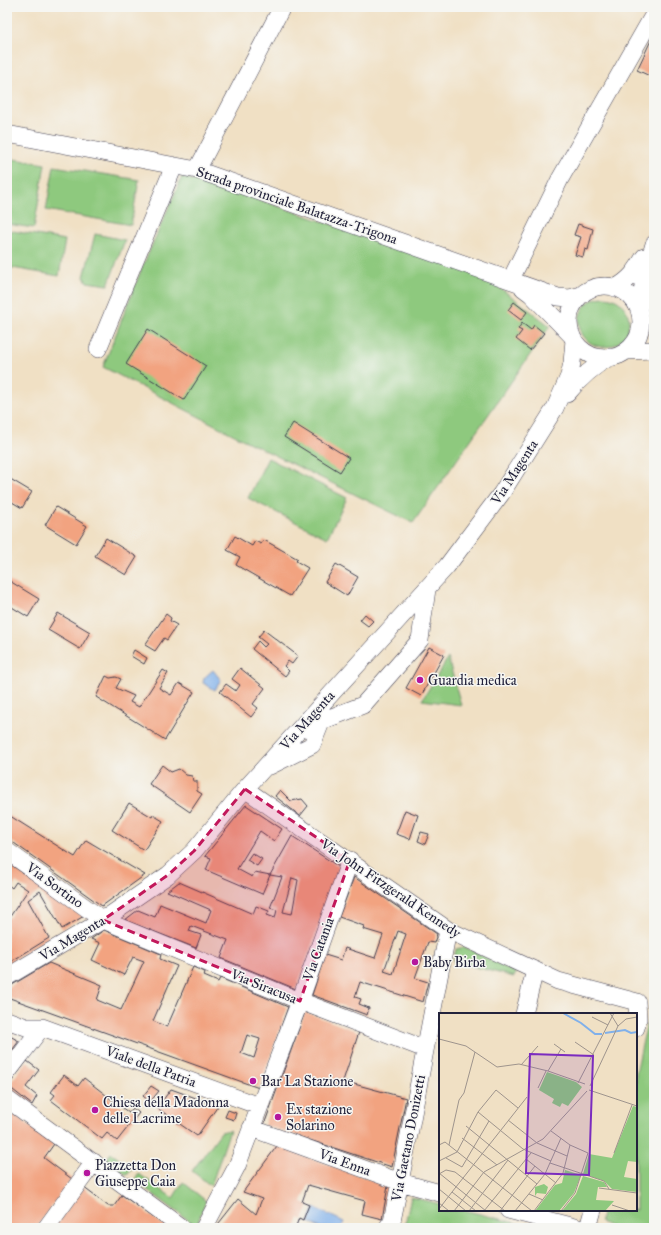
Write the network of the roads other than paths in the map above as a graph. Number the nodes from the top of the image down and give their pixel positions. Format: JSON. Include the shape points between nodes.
{"nodes":[{"id":1,"x":282,"y":7,"type":"edge"},
{"id":2,"x":654,"y":14,"type":"edge"},
{"id":3,"x":7,"y":134,"type":"edge"},
{"id":4,"x":174,"y":166,"type":"junction"},
{"id":5,"x":196,"y":170,"type":"junction"},
{"id":6,"x":654,"y":243,"type":"edge"},
{"id":7,"x":512,"y":279,"type":"junction"},
{"id":8,"x":614,"y":288,"type":"junction"},
{"id":9,"x":582,"y":295,"type":"junction"},
{"id":10,"x":639,"y":311,"type":"junction"},
{"id":11,"x":654,"y":327,"type":"edge"},
{"id":12,"x":573,"y":338,"type":"junction"},
{"id":13,"x":98,"y":349,"type":"dead end"},
{"id":14,"x":654,"y":350,"type":"edge"},
{"id":15,"x":618,"y":354,"type":"junction"},
{"id":16,"x":555,"y":408,"type":"junction"},
{"id":17,"x":427,"y":589,"type":"junction"},
{"id":18,"x":335,"y":690,"type":"junction"},
{"id":19,"x":322,"y":720,"type":"junction"},
{"id":20,"x":298,"y":731,"type":"junction"},
{"id":21,"x":262,"y":770,"type":"junction"},
{"id":22,"x":244,"y":789,"type":"junction"},
{"id":23,"x":7,"y":851,"type":"edge"},
{"id":24,"x":350,"y":860,"type":"junction"},
{"id":25,"x":103,"y":920,"type":"junction"},
{"id":26,"x":448,"y":930,"type":"junction"},
{"id":27,"x":535,"y":970,"type":"junction"},
{"id":28,"x":7,"y":977,"type":"edge"},
{"id":29,"x":300,"y":1001,"type":"junction"},
{"id":30,"x":7,"y":1008,"type":"edge"},
{"id":31,"x":524,"y":1013,"type":"edge"},
{"id":32,"x":7,"y":1020,"type":"edge"},
{"id":33,"x":637,"y":1024,"type":"edge"},
{"id":34,"x":42,"y":1027,"type":"junction"},
{"id":35,"x":426,"y":1049,"type":"junction"},
{"id":36,"x":7,"y":1073,"type":"edge"},
{"id":37,"x":7,"y":1099,"type":"edge"},
{"id":38,"x":259,"y":1106,"type":"junction"},
{"id":39,"x":251,"y":1128,"type":"junction"},
{"id":40,"x":94,"y":1162,"type":"junction"},
{"id":41,"x":400,"y":1182,"type":"junction"},
{"id":42,"x":439,"y":1192,"type":"edge"},
{"id":43,"x":512,"y":1211,"type":"edge"},
{"id":44,"x":593,"y":1211,"type":"edge"},
{"id":45,"x":46,"y":1228,"type":"edge"},
{"id":46,"x":182,"y":1228,"type":"edge"},
{"id":47,"x":204,"y":1228,"type":"edge"},
{"id":48,"x":387,"y":1228,"type":"edge"},
{"id":49,"x":578,"y":1228,"type":"edge"},
{"id":50,"x":588,"y":1228,"type":"edge"}],
"edges":[{"from":1,"to":5,"type":"street"},
{"from":2,"to":7,"type":"street","via":[[560,179]]},
{"from":3,"to":4,"type":"street","name":"Strada provinciale Balatazza-Trigona"},
{"from":4,"to":5,"type":"street","name":"Strada provinciale Balatazza-Trigona"},
{"from":4,"to":13,"type":"street"},
{"from":5,"to":7,"type":"street","name":"Strada provinciale Balatazza-Trigona"},
{"from":6,"to":8,"type":"street","via":[[633,275]]},
{"from":6,"to":10,"type":"street"},
{"from":7,"to":9,"type":"street","name":"Strada provinciale Balatazza-Trigona","via":[[558,297]]},
{"from":7,"to":12,"type":"street","via":[[531,294]]},
{"from":8,"to":9,"type":"street","via":[[597,287]]},
{"from":8,"to":10,"type":"street","via":[[629,296]]},
{"from":9,"to":12,"type":"street","via":[[576,300],[570,314]]},
{"from":10,"to":11,"type":"street"},
{"from":10,"to":15,"type":"street","via":[[640,330],[637,338]]},
{"from":12,"to":15,"type":"street","via":[[590,354],[600,357]]},
{"from":12,"to":16,"type":"street","via":[[569,376]]},
{"from":14,"to":15,"type":"street"},
{"from":15,"to":16,"type":"street","via":[[581,377]]},
{"from":16,"to":17,"type":"street","name":"Via Magenta","via":[[501,494]]},
{"from":17,"to":18,"type":"street","name":"Via Magenta"},
{"from":17,"to":19,"type":"street","via":[[420,640],[363,705]]},
{"from":18,"to":19,"type":"street"},
{"from":18,"to":20,"type":"street","name":"Via Magenta"},
{"from":19,"to":20,"type":"street"},
{"from":19,"to":21,"type":"street","via":[[312,745]]},
{"from":20,"to":21,"type":"street","name":"Via Magenta"},
{"from":21,"to":22,"type":"street","name":"Via Magenta"},
{"from":22,"to":24,"type":"street","name":"Via John Fitzgerald Kennedy"},
{"from":22,"to":25,"type":"street","name":"Via Magenta","via":[[194,850],[168,875]]},
{"from":23,"to":25,"type":"street","name":"Via Sortino"},
{"from":24,"to":26,"type":"street","name":"Via John Fitzgerald Kennedy"},
{"from":24,"to":29,"type":"street","name":"Via Catania"},
{"from":25,"to":28,"type":"street","name":"Via Magenta"},
{"from":25,"to":29,"type":"street","name":"Via Siracusa"},
{"from":26,"to":27,"type":"street","name":"Via John Fitzgerald Kennedy"},
{"from":26,"to":35,"type":"street","name":"Via Gaetano Donizetti"},
{"from":27,"to":31,"type":"street"},
{"from":27,"to":33,"type":"street","name":"Via John Fitzgerald Kennedy","via":[[558,981],[637,1002]]},
{"from":29,"to":35,"type":"street","name":"Via Siracusa"},
{"from":29,"to":38,"type":"street","name":"Via Catania"},
{"from":30,"to":34,"type":"street","via":[[33,1018]]},
{"from":32,"to":34,"type":"street","via":[[26,1027]]},
{"from":34,"to":36,"type":"street"},
{"from":34,"to":38,"type":"street","name":"Viale della Patria"},
{"from":35,"to":41,"type":"street","name":"Via Gaetano Donizetti"},
{"from":37,"to":40,"type":"street"},
{"from":38,"to":39,"type":"street","name":"Via Catania"},
{"from":39,"to":41,"type":"street","name":"Via Enna"},
{"from":39,"to":47,"type":"street","name":"Via Catania","via":[[237,1166]]},
{"from":40,"to":45,"type":"street"},
{"from":40,"to":46,"type":"street"},
{"from":41,"to":42,"type":"street","name":"Via Enna"},
{"from":41,"to":48,"type":"street","name":"Via Gaetano Donizetti","via":[[392,1221]]},
{"from":43,"to":49,"type":"street"},
{"from":44,"to":50,"type":"street"}]}
